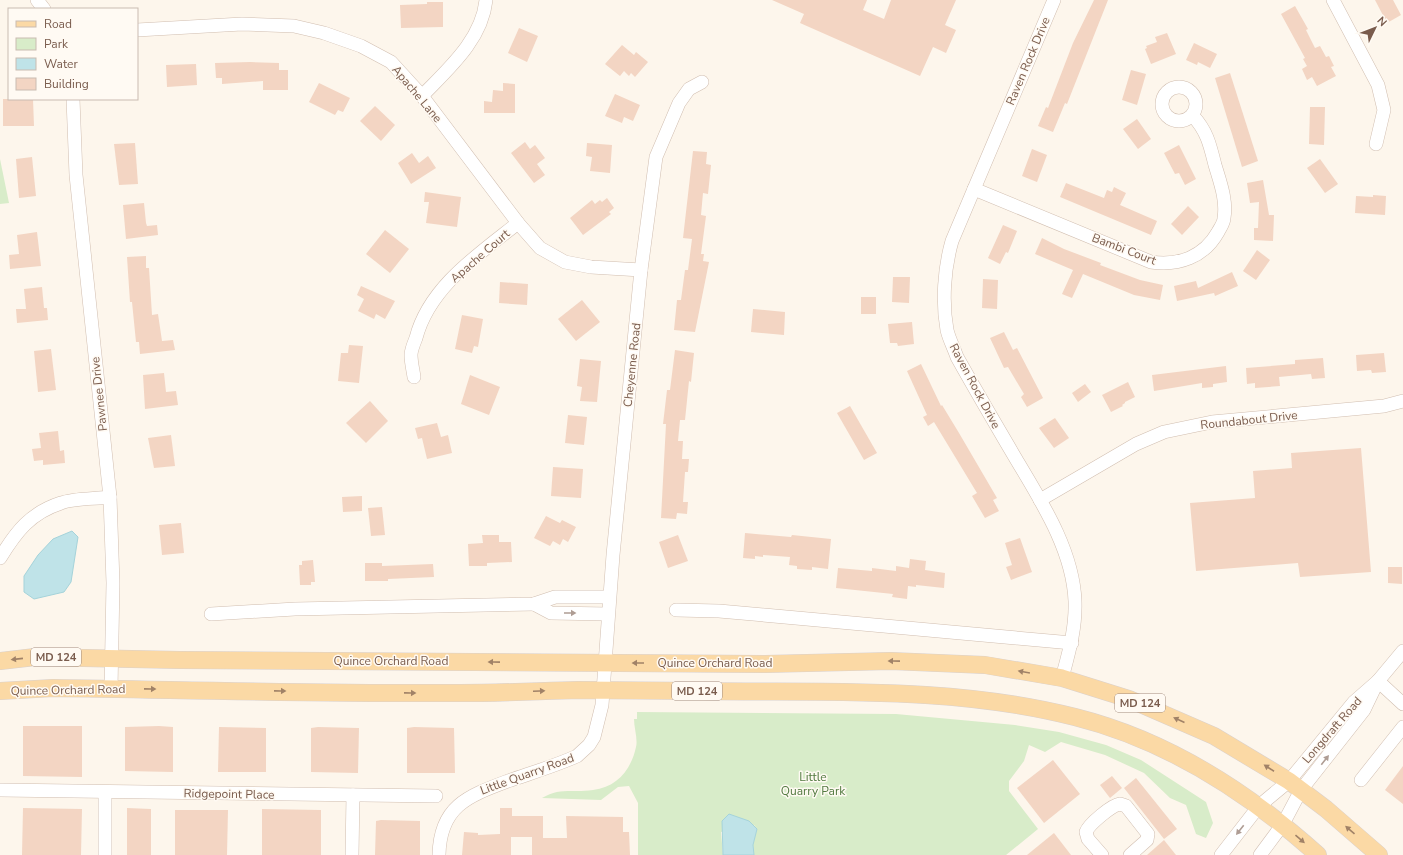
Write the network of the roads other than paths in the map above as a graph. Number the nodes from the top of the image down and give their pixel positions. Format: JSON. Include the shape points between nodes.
{"nodes":[{"id":1,"x":37,"y":0,"type":"edge"},
{"id":2,"x":486,"y":0,"type":"edge"},
{"id":3,"x":1054,"y":0,"type":"edge"},
{"id":4,"x":1333,"y":0,"type":"edge"},
{"id":5,"x":43,"y":8,"type":"edge"},
{"id":6,"x":138,"y":30,"type":"edge"},
{"id":7,"x":702,"y":82,"type":"dead end"},
{"id":8,"x":422,"y":96,"type":"junction"},
{"id":9,"x":73,"y":100,"type":"edge"},
{"id":10,"x":1193,"y":116,"type":"dead end"},
{"id":11,"x":1376,"y":144,"type":"dead end"},
{"id":12,"x":974,"y":189,"type":"junction"},
{"id":13,"x":518,"y":223,"type":"junction"},
{"id":14,"x":641,"y":270,"type":"junction"},
{"id":15,"x":414,"y":377,"type":"dead end"},
{"id":16,"x":1403,"y":401,"type":"edge"},
{"id":17,"x":110,"y":497,"type":"junction"},
{"id":18,"x":1040,"y":500,"type":"junction"},
{"id":19,"x":0,"y":558,"type":"edge"},
{"id":20,"x":609,"y":597,"type":"junction"},
{"id":21,"x":534,"y":604,"type":"junction"},
{"id":22,"x":676,"y":610,"type":"dead end"},
{"id":23,"x":211,"y":614,"type":"dead end"},
{"id":24,"x":608,"y":614,"type":"junction"},
{"id":25,"x":1072,"y":643,"type":"junction"},
{"id":26,"x":1403,"y":651,"type":"edge"},
{"id":27,"x":112,"y":659,"type":"junction"},
{"id":28,"x":0,"y":660,"type":"edge"},
{"id":29,"x":605,"y":663,"type":"junction"},
{"id":30,"x":1062,"y":678,"type":"junction"},
{"id":31,"x":1378,"y":681,"type":"junction"},
{"id":32,"x":110,"y":689,"type":"junction"},
{"id":33,"x":603,"y":690,"type":"junction"},
{"id":34,"x":0,"y":691,"type":"edge"},
{"id":35,"x":1403,"y":704,"type":"edge"},
{"id":36,"x":1403,"y":727,"type":"edge"},
{"id":37,"x":1360,"y":780,"type":"dead end"},
{"id":38,"x":1295,"y":786,"type":"junction"},
{"id":39,"x":0,"y":790,"type":"edge"},
{"id":40,"x":105,"y":792,"type":"junction"},
{"id":41,"x":353,"y":795,"type":"junction"},
{"id":42,"x":436,"y":796,"type":"dead end"},
{"id":43,"x":1259,"y":806,"type":"junction"},
{"id":44,"x":1283,"y":824,"type":"junction"},
{"id":45,"x":105,"y":855,"type":"edge"},
{"id":46,"x":352,"y":855,"type":"edge"},
{"id":47,"x":440,"y":855,"type":"edge"},
{"id":48,"x":1102,"y":855,"type":"edge"},
{"id":49,"x":1130,"y":855,"type":"edge"},
{"id":50,"x":1221,"y":855,"type":"edge"},
{"id":51,"x":1260,"y":855,"type":"edge"},
{"id":52,"x":1318,"y":855,"type":"edge"},
{"id":53,"x":1379,"y":855,"type":"edge"}],
"edges":[{"from":1,"to":5,"type":"street"},
{"from":2,"to":8,"type":"street","via":[[485,10],[470,45]]},
{"from":3,"to":12,"type":"street","name":"Raven Rock Drive"},
{"from":4,"to":11,"type":"street","via":[[1378,85],[1384,110]]},
{"from":6,"to":8,"type":"street","name":"Apache Lane","via":[[242,24],[294,26],[361,46],[391,62]]},
{"from":7,"to":14,"type":"street","name":"Cheyenne Road","via":[[689,89],[680,103],[656,157]]},
{"from":8,"to":13,"type":"street","name":"Apache Lane"},
{"from":9,"to":17,"type":"street","name":"Pawnee Drive","via":[[76,175]]},
{"from":10,"to":12,"type":"street","name":"Bambi Court","via":[[1206,133],[1224,197],[1224,220],[1214,239],[1202,252],[1189,259],[1164,263],[1151,262]]},
{"from":12,"to":18,"type":"street","name":"Raven Rock Drive","via":[[953,237],[945,271],[948,332],[957,357]]},
{"from":13,"to":14,"type":"street","name":"Apache Lane","via":[[540,248],[565,262],[591,267]]},
{"from":13,"to":15,"type":"street","name":"Apache Court","via":[[477,255],[437,295],[419,325],[411,354]]},
{"from":14,"to":20,"type":"street","name":"Cheyenne Road"},
{"from":16,"to":18,"type":"street","name":"Roundabout Drive","via":[[1384,406],[1212,422],[1164,432],[1136,444]]},
{"from":17,"to":19,"type":"street","via":[[61,502],[35,515],[22,526]]},
{"from":17,"to":27,"type":"street","name":"Pawnee Drive"},
{"from":18,"to":25,"type":"street","name":"Raven Rock Drive","via":[[1062,545],[1069,568],[1075,600]]},
{"from":20,"to":21,"type":"street","via":[[555,597]]},
{"from":20,"to":24,"type":"street","name":"Cheyenne Road"},
{"from":21,"to":23,"type":"street","via":[[295,609]]},
{"from":21,"to":24,"type":"street","one_way":true,"via":[[551,613]]},
{"from":22,"to":25,"type":"street","via":[[719,611]]},
{"from":24,"to":29,"type":"street","name":"Cheyenne Road"},
{"from":25,"to":30,"type":"street","name":"Raven Rock Drive"},
{"from":26,"to":31,"type":"street","name":"Longdraft Road"},
{"from":27,"to":28,"type":"main road","name":"Quince Orchard Road","number":"MD 124","one_way":true,"via":[[35,657]]},
{"from":29,"to":27,"type":"main road","name":"Quince Orchard Road","number":"MD 124","one_way":true},
{"from":27,"to":32,"type":"street","name":"Pawnee Drive"},
{"from":30,"to":29,"type":"main road","name":"Quince Orchard Road","number":"MD 124","one_way":true,"via":[[985,665],[955,663]]},
{"from":29,"to":33,"type":"street","name":"Little Quarry Road"},
{"from":38,"to":30,"type":"main road","name":"Quince Orchard Road","number":"MD 124","one_way":true,"via":[[1214,736],[1129,699]]},
{"from":31,"to":35,"type":"street"},
{"from":31,"to":38,"type":"street","name":"Longdraft Road","via":[[1364,710]]},
{"from":32,"to":33,"type":"main road","name":"Quince Orchard Road","number":"MD 124","one_way":true,"via":[[461,693]]},
{"from":32,"to":34,"type":"main road","name":"Quince Orchard Road","number":"MD 124","via":[[54,688]]},
{"from":33,"to":43,"type":"main road","name":"Quince Orchard Road","number":"MD 124","via":[[911,693],[1018,706],[1075,717],[1122,732],[1213,776]]},
{"from":33,"to":47,"type":"street","name":"Little Quarry Road","via":[[598,728],[587,748],[572,758],[480,791],[464,800],[452,811],[444,825]]},
{"from":36,"to":37,"type":"street"},
{"from":38,"to":43,"type":"street"},
{"from":38,"to":44,"type":"street"},
{"from":53,"to":38,"type":"main road","name":"Quince Orchard Road","number":"MD 124","one_way":true},
{"from":39,"to":40,"type":"street","name":"Ridgepoint Place"},
{"from":40,"to":41,"type":"street","name":"Ridgepoint Place"},
{"from":40,"to":45,"type":"street"},
{"from":41,"to":42,"type":"street","name":"Ridgepoint Place"},
{"from":41,"to":46,"type":"street"},
{"from":43,"to":44,"type":"main road","name":"Quince Orchard Road","number":"MD 124"},
{"from":43,"to":50,"type":"street","one_way":true},
{"from":44,"to":51,"type":"street"},
{"from":44,"to":52,"type":"main road","name":"Quince Orchard Road","number":"MD 124","one_way":true},
{"from":48,"to":49,"type":"street","via":[[1087,835],[1087,829],[1115,805],[1120,804],[1126,806],[1148,834],[1147,840]]}]}
